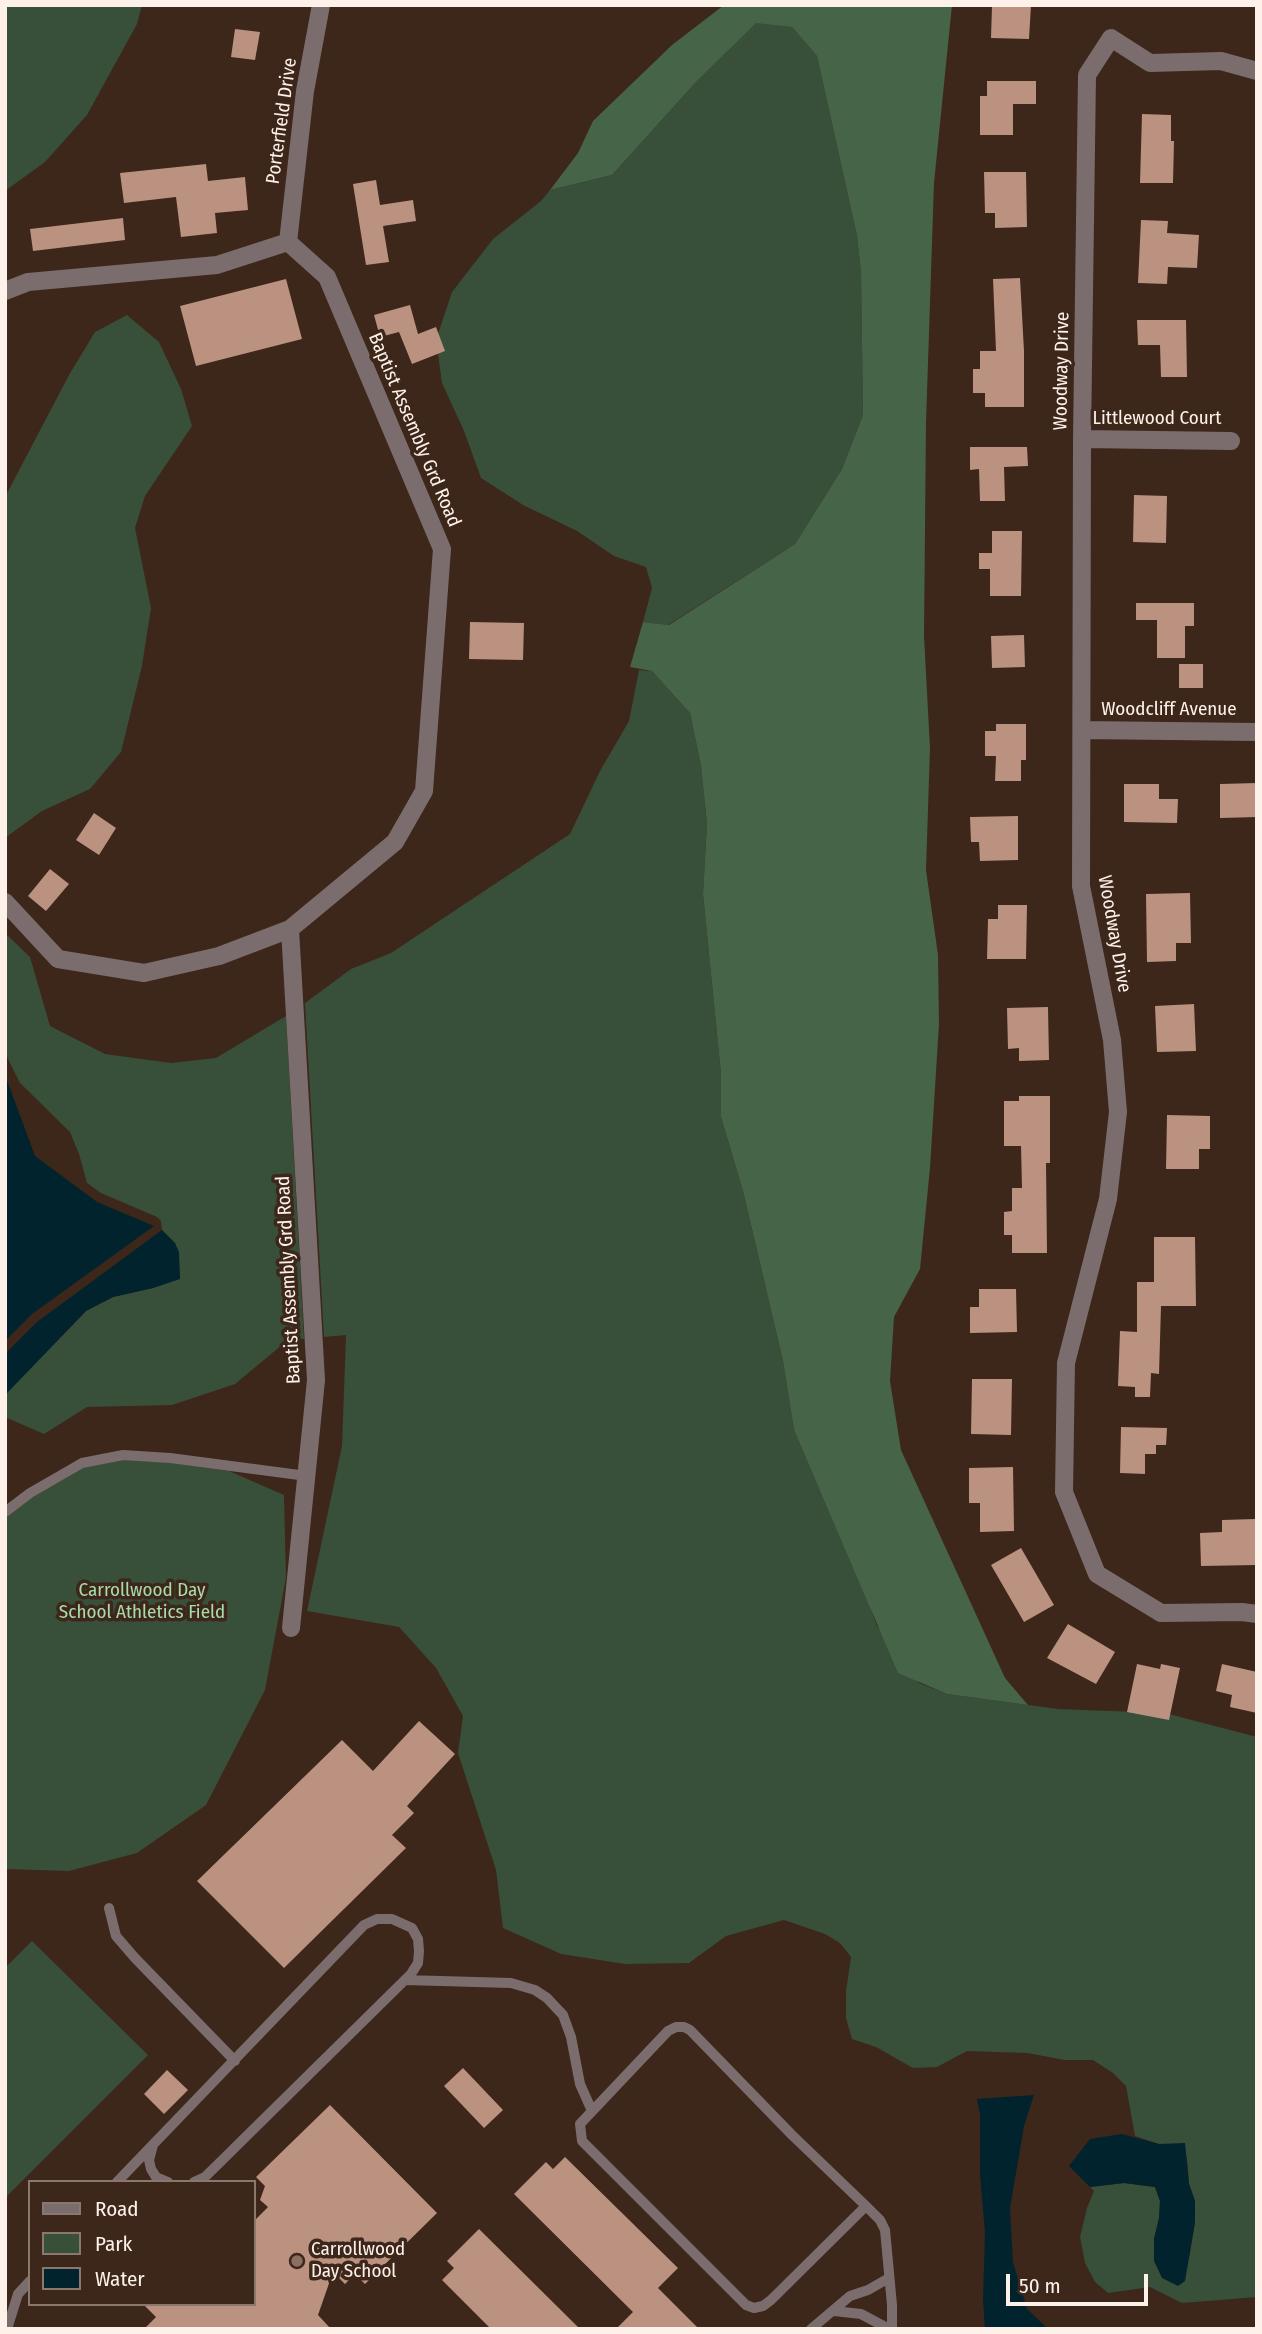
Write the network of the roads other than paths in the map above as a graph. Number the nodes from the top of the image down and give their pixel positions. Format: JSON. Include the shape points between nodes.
{"nodes":[{"id":1,"x":321,"y":5,"type":"edge"},
{"id":2,"x":1257,"y":71,"type":"edge"},
{"id":3,"x":288,"y":242,"type":"junction"},
{"id":4,"x":5,"y":291,"type":"edge"},
{"id":5,"x":1082,"y":439,"type":"junction"},
{"id":6,"x":1231,"y":440,"type":"dead end"},
{"id":7,"x":1082,"y":730,"type":"junction"},
{"id":8,"x":1257,"y":732,"type":"edge"},
{"id":9,"x":5,"y":902,"type":"edge"},
{"id":10,"x":290,"y":929,"type":"junction"},
{"id":11,"x":307,"y":1476,"type":"junction"},
{"id":12,"x":5,"y":1512,"type":"edge"},
{"id":13,"x":1257,"y":1614,"type":"edge"},
{"id":14,"x":291,"y":1628,"type":"dead end"},
{"id":15,"x":109,"y":1908,"type":"dead end"},
{"id":16,"x":405,"y":1980,"type":"junction"},
{"id":17,"x":235,"y":2061,"type":"junction"},
{"id":18,"x":592,"y":2110,"type":"junction"},
{"id":19,"x":154,"y":2143,"type":"junction"},
{"id":20,"x":119,"y":2180,"type":"edge"},
{"id":21,"x":163,"y":2180,"type":"edge"},
{"id":22,"x":198,"y":2180,"type":"edge"},
{"id":23,"x":866,"y":2206,"type":"junction"},
{"id":24,"x":889,"y":2278,"type":"junction"},
{"id":25,"x":28,"y":2283,"type":"edge"},
{"id":26,"x":834,"y":2311,"type":"junction"},
{"id":27,"x":7,"y":2329,"type":"edge"},
{"id":28,"x":811,"y":2329,"type":"edge"},
{"id":29,"x":890,"y":2329,"type":"edge"}],
"edges":[{"from":1,"to":3,"type":"street","name":"Porterfield Drive","via":[[305,91]]},
{"from":2,"to":5,"type":"street","name":"Woodway Drive","via":[[1221,61],[1150,63],[1111,38],[1087,75]]},
{"from":3,"to":4,"type":"street","via":[[217,265],[28,282]]},
{"from":3,"to":10,"type":"street","name":"Baptist Assembly Grd Road","via":[[327,277],[442,549],[425,791],[395,842]]},
{"from":5,"to":6,"type":"street","name":"Littlewood Court"},
{"from":5,"to":7,"type":"street","name":"Woodway Drive"},
{"from":7,"to":8,"type":"street","name":"Woodcliff Avenue"},
{"from":7,"to":13,"type":"street","name":"Woodway Drive","via":[[1081,887],[1112,1040],[1118,1112],[1108,1199],[1066,1363],[1064,1492],[1097,1574],[1161,1612]]},
{"from":9,"to":10,"type":"street","name":"Baptist Assembly Grd Road","via":[[58,959],[144,973],[219,956]]},
{"from":10,"to":11,"type":"street","name":"Baptist Assembly Grd Road","via":[[316,1380]]},
{"from":11,"to":12,"type":"lane","via":[[123,1455],[82,1464]]},
{"from":11,"to":14,"type":"street","name":"Baptist Assembly Grd Road"},
{"from":15,"to":17,"type":"lane","via":[[116,1936]]},
{"from":16,"to":17,"type":"lane","via":[[418,1963],[418,1939],[412,1928],[392,1919],[364,1926]]},
{"from":16,"to":18,"type":"lane","via":[[511,1983],[541,1994],[563,2015],[580,2084]]},
{"from":16,"to":22,"type":"lane"},
{"from":17,"to":19,"type":"lane"},
{"from":18,"to":23,"type":"lane","via":[[668,2031],[684,2026]]},
{"from":18,"to":23,"type":"lane","via":[[580,2123],[582,2141],[754,2308],[771,2300]]},
{"from":19,"to":20,"type":"lane"},
{"from":19,"to":21,"type":"lane","via":[[151,2169]]},
{"from":23,"to":24,"type":"lane","via":[[885,2230]]},
{"from":24,"to":26,"type":"lane","via":[[850,2296]]},
{"from":24,"to":29,"type":"lane"},
{"from":25,"to":27,"type":"lane","via":[[18,2294]]},
{"from":26,"to":28,"type":"lane"},
{"from":26,"to":29,"type":"lane","via":[[861,2314]]}]}
